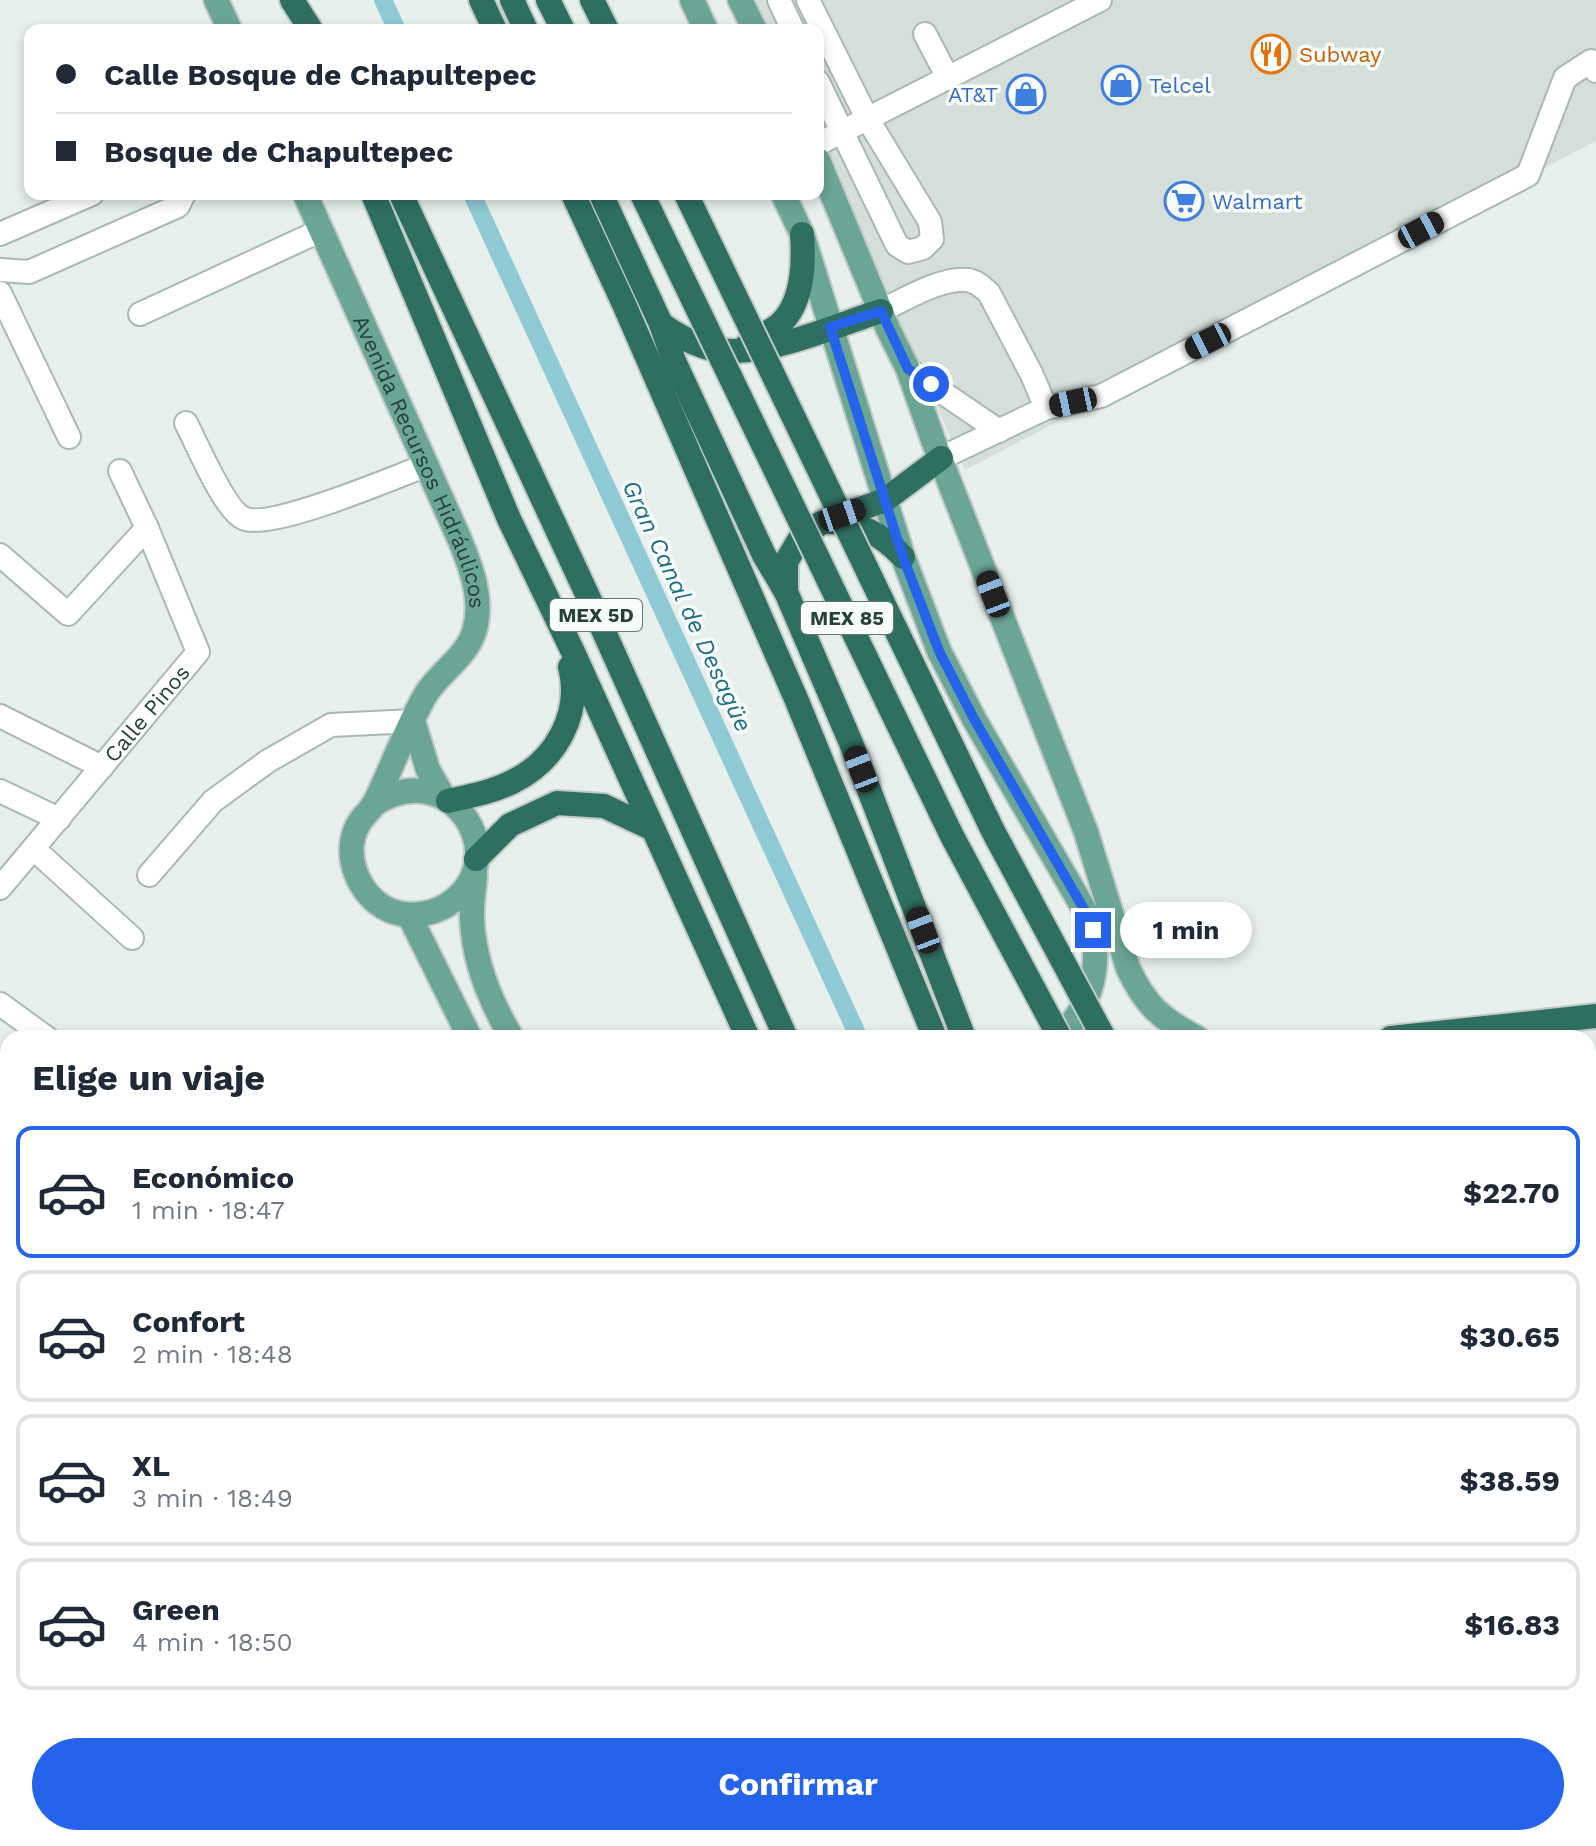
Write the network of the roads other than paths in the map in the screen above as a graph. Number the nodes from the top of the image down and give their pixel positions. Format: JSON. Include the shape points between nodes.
{"nodes":[{"id":1,"x":216,"y":0,"type":"edge"},
{"id":2,"x":292,"y":0,"type":"edge"},
{"id":3,"x":481,"y":0,"type":"edge"},
{"id":4,"x":512,"y":0,"type":"edge"},
{"id":5,"x":548,"y":0,"type":"edge"},
{"id":6,"x":592,"y":0,"type":"edge"},
{"id":7,"x":692,"y":0,"type":"edge"},
{"id":8,"x":740,"y":0,"type":"edge"},
{"id":9,"x":779,"y":0,"type":"edge"},
{"id":10,"x":808,"y":0,"type":"edge"},
{"id":11,"x":1100,"y":0,"type":"edge"},
{"id":12,"x":227,"y":24,"type":"edge"},
{"id":13,"x":302,"y":24,"type":"edge"},
{"id":14,"x":307,"y":24,"type":"edge"},
{"id":15,"x":492,"y":24,"type":"edge"},
{"id":16,"x":523,"y":24,"type":"edge"},
{"id":17,"x":560,"y":24,"type":"edge"},
{"id":18,"x":604,"y":24,"type":"edge"},
{"id":19,"x":703,"y":24,"type":"edge"},
{"id":20,"x":752,"y":24,"type":"edge"},
{"id":21,"x":790,"y":24,"type":"edge"},
{"id":22,"x":820,"y":24,"type":"edge"},
{"id":23,"x":824,"y":32,"type":"edge"},
{"id":24,"x":925,"y":34,"type":"dead end"},
{"id":25,"x":1596,"y":71,"type":"edge"},
{"id":26,"x":948,"y":78,"type":"junction"},
{"id":27,"x":824,"y":94,"type":"edge"},
{"id":28,"x":867,"y":118,"type":"junction"},
{"id":29,"x":842,"y":132,"type":"junction"},
{"id":30,"x":824,"y":141,"type":"edge"},
{"id":31,"x":824,"y":174,"type":"edge"},
{"id":32,"x":78,"y":200,"type":"edge"},
{"id":33,"x":181,"y":200,"type":"edge"},
{"id":34,"x":308,"y":200,"type":"edge"},
{"id":35,"x":376,"y":200,"type":"edge"},
{"id":36,"x":404,"y":200,"type":"edge"},
{"id":37,"x":576,"y":200,"type":"edge"},
{"id":38,"x":604,"y":200,"type":"edge"},
{"id":39,"x":645,"y":200,"type":"edge"},
{"id":40,"x":689,"y":200,"type":"edge"},
{"id":41,"x":786,"y":200,"type":"edge"},
{"id":42,"x":322,"y":230,"type":"junction"},
{"id":43,"x":0,"y":234,"type":"edge"},
{"id":44,"x":802,"y":234,"type":"junction"},
{"id":45,"x":0,"y":270,"type":"edge"},
{"id":46,"x":0,"y":293,"type":"edge"},
{"id":47,"x":881,"y":311,"type":"junction"},
{"id":48,"x":140,"y":314,"type":"dead end"},
{"id":49,"x":661,"y":324,"type":"junction"},
{"id":50,"x":830,"y":327,"type":"junction"},
{"id":51,"x":735,"y":351,"type":"junction"},
{"id":52,"x":908,"y":369,"type":"junction"},
{"id":53,"x":1046,"y":408,"type":"junction"},
{"id":54,"x":186,"y":423,"type":"dead end"},
{"id":55,"x":999,"y":431,"type":"junction"},
{"id":56,"x":69,"y":437,"type":"dead end"},
{"id":57,"x":941,"y":458,"type":"junction"},
{"id":58,"x":427,"y":465,"type":"junction"},
{"id":59,"x":120,"y":471,"type":"dead end"},
{"id":60,"x":885,"y":500,"type":"junction"},
{"id":61,"x":821,"y":523,"type":"junction"},
{"id":62,"x":147,"y":528,"type":"junction"},
{"id":63,"x":0,"y":555,"type":"edge"},
{"id":64,"x":903,"y":557,"type":"junction"},
{"id":65,"x":786,"y":592,"type":"junction"},
{"id":66,"x":548,"y":604,"type":"junction"},
{"id":67,"x":0,"y":716,"type":"edge"},
{"id":68,"x":413,"y":721,"type":"junction"},
{"id":69,"x":102,"y":767,"type":"junction"},
{"id":70,"x":0,"y":791,"type":"edge"},
{"id":71,"x":446,"y":798,"type":"junction"},
{"id":72,"x":373,"y":805,"type":"junction"},
{"id":73,"x":59,"y":819,"type":"junction"},
{"id":74,"x":653,"y":829,"type":"junction"},
{"id":75,"x":34,"y":849,"type":"junction"},
{"id":76,"x":476,"y":862,"type":"junction"},
{"id":77,"x":149,"y":875,"type":"dead end"},
{"id":78,"x":0,"y":888,"type":"edge"},
{"id":79,"x":409,"y":915,"type":"junction"},
{"id":80,"x":132,"y":938,"type":"dead end"},
{"id":81,"x":0,"y":1004,"type":"edge"},
{"id":82,"x":1596,"y":1016,"type":"edge"},
{"id":83,"x":36,"y":1030,"type":"edge"},
{"id":84,"x":466,"y":1030,"type":"edge"},
{"id":85,"x":508,"y":1030,"type":"edge"},
{"id":86,"x":744,"y":1030,"type":"edge"},
{"id":87,"x":782,"y":1030,"type":"edge"},
{"id":88,"x":932,"y":1030,"type":"edge"},
{"id":89,"x":961,"y":1030,"type":"edge"},
{"id":90,"x":1055,"y":1030,"type":"edge"},
{"id":91,"x":1065,"y":1030,"type":"edge"},
{"id":92,"x":1100,"y":1030,"type":"edge"},
{"id":93,"x":1184,"y":1030,"type":"edge"},
{"id":94,"x":1466,"y":1030,"type":"edge"},
{"id":95,"x":1596,"y":1070,"type":"edge"},
{"id":96,"x":1596,"y":1102,"type":"edge"}],
"edges":[{"from":1,"to":12,"type":"main road"},
{"from":2,"to":13,"type":"highway"},
{"from":2,"to":14,"type":"highway"},
{"from":3,"to":15,"type":"highway"},
{"from":4,"to":16,"type":"highway"},
{"from":5,"to":17,"type":"highway"},
{"from":6,"to":18,"type":"highway"},
{"from":7,"to":19,"type":"main road"},
{"from":8,"to":20,"type":"main road"},
{"from":9,"to":21,"type":"street"},
{"from":10,"to":22,"type":"street"},
{"from":11,"to":26,"type":"street"},
{"from":23,"to":28,"type":"street"},
{"from":24,"to":26,"type":"street"},
{"from":25,"to":53,"type":"street","via":[[1591,61],[1565,78],[1528,175],[1101,396]]},
{"from":26,"to":28,"type":"street"},
{"from":27,"to":29,"type":"street"},
{"from":28,"to":29,"type":"street"},
{"from":28,"to":29,"type":"street","via":[[930,222],[932,239],[923,248],[908,252],[897,245]]},
{"from":29,"to":30,"type":"street"},
{"from":31,"to":47,"type":"main road"},
{"from":32,"to":43,"type":"street"},
{"from":33,"to":45,"type":"street","via":[[178,206],[29,272]]},
{"from":34,"to":42,"type":"main road","name":"Avenida Recursos Hidráulicos"},
{"from":35,"to":66,"type":"highway"},
{"from":36,"to":87,"type":"highway","number":"MEX 5D"},
{"from":37,"to":88,"type":"highway","via":[[797,701]]},
{"from":38,"to":49,"type":"highway"},
{"from":39,"to":90,"type":"highway","number":"MEX 85","bridge":true,"via":[[952,836]]},
{"from":40,"to":92,"type":"highway","number":"MEX 85","bridge":true,"via":[[993,831]]},
{"from":41,"to":44,"type":"main road"},
{"from":42,"to":48,"type":"street"},
{"from":42,"to":58,"type":"main road","name":"Avenida Recursos Hidráulicos"},
{"from":44,"to":50,"type":"main road"},
{"from":44,"to":51,"type":"highway","via":[[804,264],[790,312],[780,324]]},
{"from":46,"to":56,"type":"street"},
{"from":47,"to":50,"type":"highway"},
{"from":47,"to":52,"type":"main road"},
{"from":47,"to":53,"type":"street","via":[[927,289],[965,279],[978,283],[989,293]]},
{"from":49,"to":51,"type":"highway","via":[[708,348]]},
{"from":49,"to":65,"type":"highway","via":[[712,444]]},
{"from":50,"to":51,"type":"highway"},
{"from":50,"to":60,"type":"main road"},
{"from":52,"to":55,"type":"street"},
{"from":52,"to":57,"type":"main road"},
{"from":53,"to":55,"type":"street"},
{"from":54,"to":58,"type":"street","via":[[230,508],[245,520],[329,502]]},
{"from":55,"to":57,"type":"street"},
{"from":57,"to":60,"type":"highway"},
{"from":57,"to":93,"type":"main road","via":[[1086,832],[1128,968],[1154,1012]]},
{"from":58,"to":68,"type":"main road","name":"Avenida Recursos Hidráulicos","via":[[468,560],[477,614],[462,653],[434,684]]},
{"from":59,"to":62,"type":"street","name":"Calle Pinos"},
{"from":60,"to":61,"type":"highway"},
{"from":60,"to":64,"type":"main road"},
{"from":61,"to":64,"type":"highway","via":[[868,530]]},
{"from":61,"to":65,"type":"highway","via":[[802,535],[790,553],[784,572]]},
{"from":62,"to":63,"type":"street","via":[[68,614]]},
{"from":62,"to":69,"type":"street","name":"Calle Pinos","via":[[198,652]]},
{"from":64,"to":91,"type":"main road","via":[[939,651],[974,719],[1088,916],[1096,959],[1086,1000]]},
{"from":65,"to":89,"type":"highway","via":[[851,743]]},
{"from":66,"to":71,"type":"highway","via":[[574,685],[565,729],[550,753],[526,774],[486,793]]},
{"from":66,"to":74,"type":"highway"},
{"from":67,"to":69,"type":"street"},
{"from":68,"to":71,"type":"main road","via":[[428,770]]},
{"from":68,"to":72,"type":"main road","name":"Avenida Recursos Hidráulicos"},
{"from":68,"to":77,"type":"street","via":[[331,725],[268,761],[213,801]]},
{"from":69,"to":73,"type":"street","name":"Calle Pinos"},
{"from":70,"to":73,"type":"street"},
{"from":71,"to":72,"type":"main road","via":[[426,790],[404,791]]},
{"from":71,"to":76,"type":"main road","via":[[471,825]]},
{"from":72,"to":79,"type":"main road","name":"Avenida Recursos Hidráulicos","via":[[358,824],[352,863],[372,899]]},
{"from":73,"to":75,"type":"street","name":"Calle Pinos"},
{"from":74,"to":76,"type":"highway","via":[[604,806],[557,803],[510,825]]},
{"from":74,"to":86,"type":"highway"},
{"from":75,"to":78,"type":"street","name":"Calle Pinos"},
{"from":75,"to":80,"type":"street"},
{"from":76,"to":79,"type":"main road","via":[[470,881],[450,903],[427,914]]},
{"from":76,"to":85,"type":"main road","via":[[472,919],[479,963]]},
{"from":79,"to":84,"type":"main road"},
{"from":81,"to":83,"type":"street"},
{"from":82,"to":94,"type":"highway"},
{"from":95,"to":96,"type":"street"}]}
